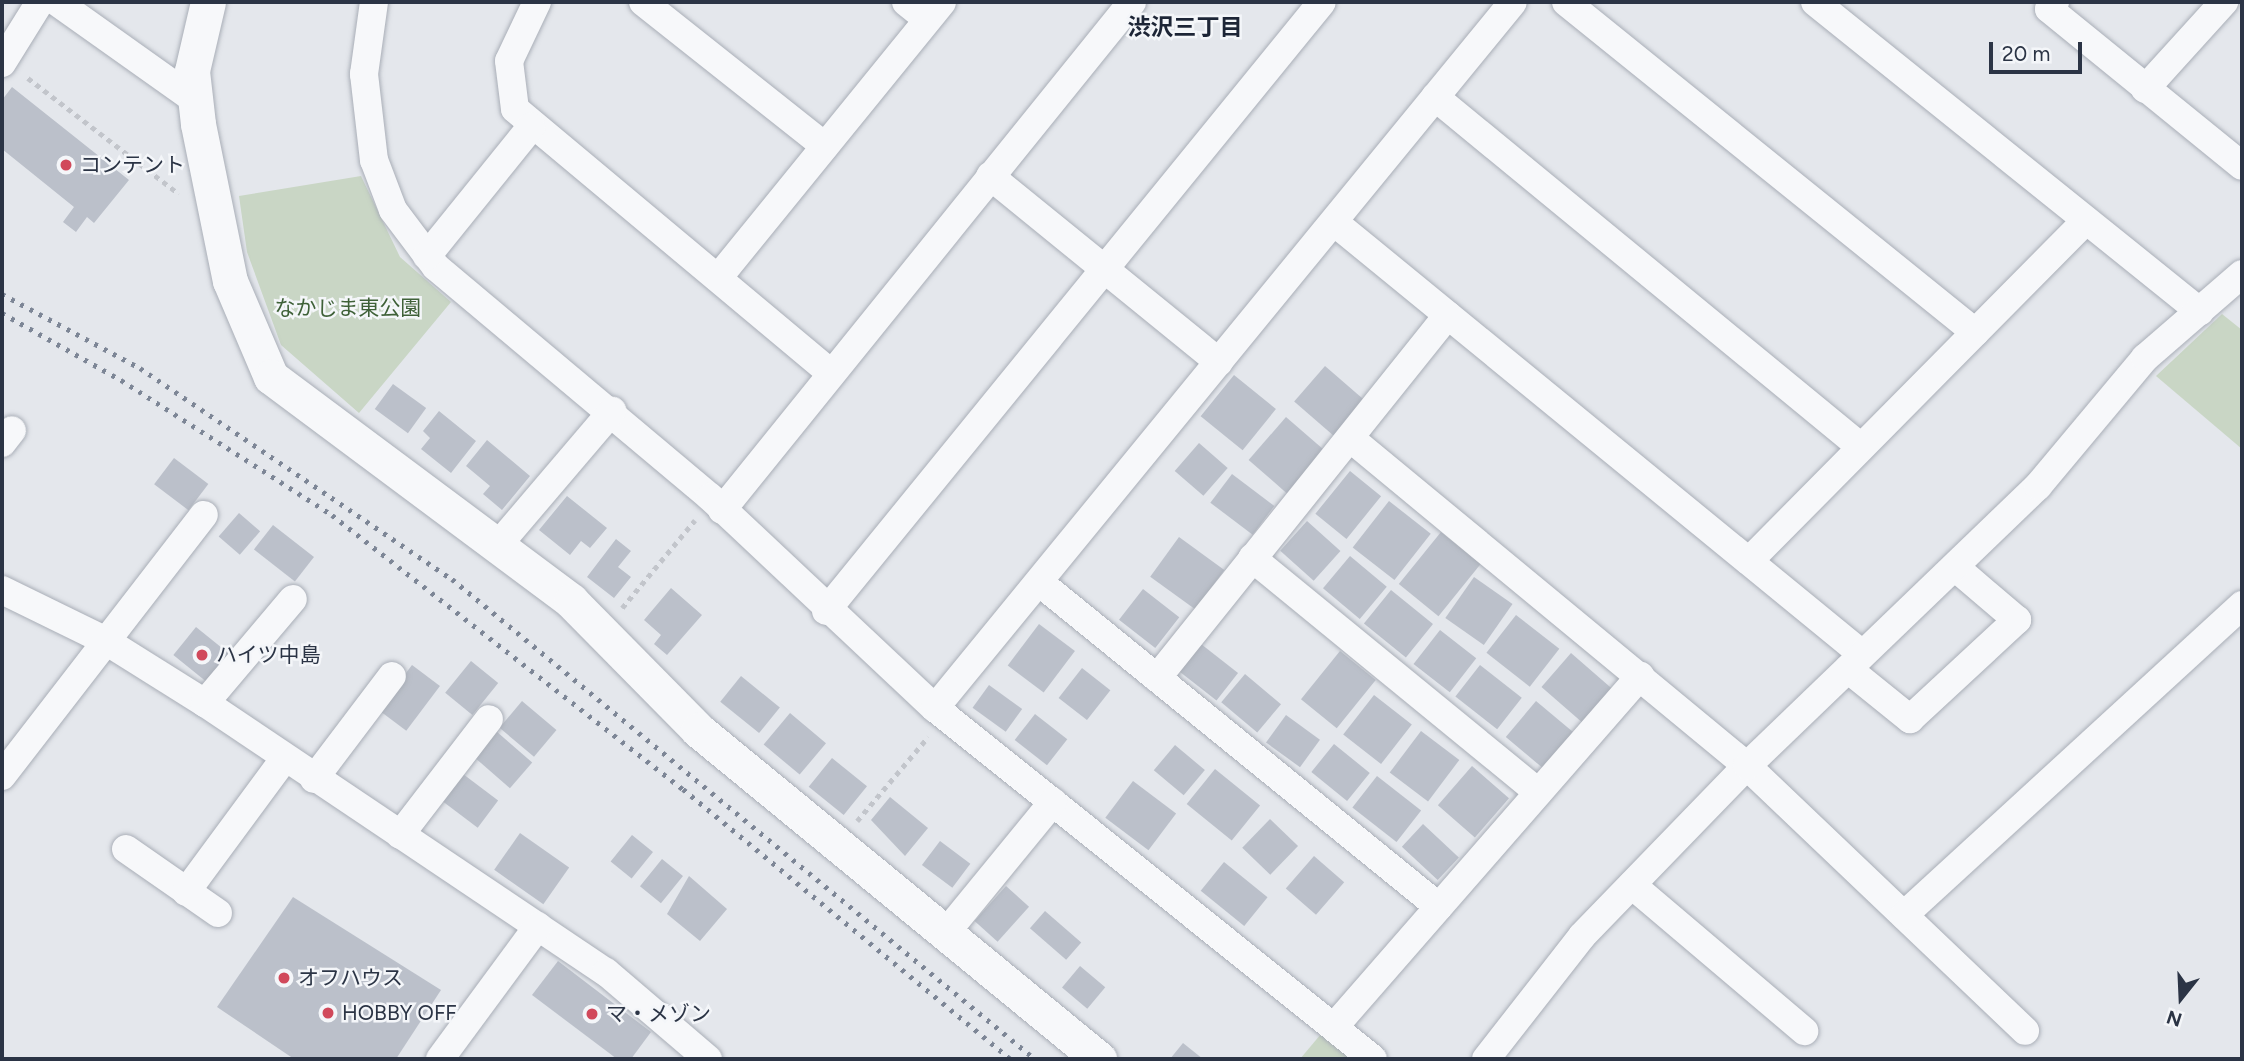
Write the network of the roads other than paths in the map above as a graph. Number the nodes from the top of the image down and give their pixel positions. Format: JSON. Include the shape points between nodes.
{"nodes":[{"id":1,"x":40,"y":2,"type":"edge"},
{"id":2,"x":57,"y":2,"type":"edge"},
{"id":3,"x":208,"y":2,"type":"edge"},
{"id":4,"x":374,"y":2,"type":"edge"},
{"id":5,"x":537,"y":2,"type":"edge"},
{"id":6,"x":643,"y":2,"type":"edge"},
{"id":7,"x":1132,"y":2,"type":"edge"},
{"id":8,"x":1322,"y":2,"type":"edge"},
{"id":9,"x":1513,"y":2,"type":"edge"},
{"id":10,"x":1566,"y":2,"type":"edge"},
{"id":11,"x":2054,"y":2,"type":"edge"},
{"id":12,"x":2224,"y":2,"type":"edge"},
{"id":13,"x":1819,"y":3,"type":"edge"},
{"id":14,"x":925,"y":8,"type":"edge"},
{"id":15,"x":3,"y":62,"type":"edge"},
{"id":16,"x":2145,"y":89,"type":"junction"},
{"id":17,"x":1435,"y":97,"type":"junction"},
{"id":18,"x":195,"y":100,"type":"junction"},
{"id":19,"x":531,"y":127,"type":"junction"},
{"id":20,"x":825,"y":146,"type":"junction"},
{"id":21,"x":2242,"y":166,"type":"edge"},
{"id":22,"x":990,"y":176,"type":"junction"},
{"id":23,"x":2086,"y":220,"type":"junction"},
{"id":24,"x":1334,"y":222,"type":"junction"},
{"id":25,"x":427,"y":256,"type":"junction"},
{"id":26,"x":1105,"y":270,"type":"junction"},
{"id":27,"x":2242,"y":274,"type":"edge"},
{"id":28,"x":718,"y":278,"type":"junction"},
{"id":29,"x":2200,"y":311,"type":"junction"},
{"id":30,"x":1448,"y":315,"type":"junction"},
{"id":31,"x":1975,"y":332,"type":"junction"},
{"id":32,"x":1219,"y":362,"type":"junction"},
{"id":33,"x":831,"y":373,"type":"junction"},
{"id":34,"x":612,"y":411,"type":"junction"},
{"id":35,"x":1350,"y":438,"type":"junction"},
{"id":36,"x":1861,"y":447,"type":"junction"},
{"id":37,"x":713,"y":510,"type":"junction"},
{"id":38,"x":204,"y":515,"type":"dead end"},
{"id":39,"x":499,"y":544,"type":"junction"},
{"id":40,"x":1252,"y":558,"type":"junction"},
{"id":41,"x":1749,"y":561,"type":"junction"},
{"id":42,"x":1955,"y":567,"type":"junction"},
{"id":43,"x":1039,"y":582,"type":"junction"},
{"id":44,"x":2,"y":590,"type":"edge"},
{"id":45,"x":293,"y":599,"type":"dead end"},
{"id":46,"x":2242,"y":605,"type":"edge"},
{"id":47,"x":826,"y":611,"type":"junction"},
{"id":48,"x":106,"y":641,"type":"junction"},
{"id":49,"x":1855,"y":662,"type":"junction"},
{"id":50,"x":392,"y":676,"type":"dead end"},
{"id":51,"x":1640,"y":676,"type":"junction"},
{"id":52,"x":1157,"y":678,"type":"junction"},
{"id":53,"x":205,"y":704,"type":"junction"},
{"id":54,"x":941,"y":712,"type":"junction"},
{"id":55,"x":489,"y":719,"type":"dead end"},
{"id":56,"x":284,"y":759,"type":"junction"},
{"id":57,"x":1747,"y":766,"type":"junction"},
{"id":58,"x":2,"y":776,"type":"edge"},
{"id":59,"x":314,"y":779,"type":"junction"},
{"id":60,"x":1538,"y":792,"type":"junction"},
{"id":61,"x":1053,"y":802,"type":"junction"},
{"id":62,"x":400,"y":835,"type":"junction"},
{"id":63,"x":126,"y":849,"type":"dead end"},
{"id":64,"x":1632,"y":885,"type":"junction"},
{"id":65,"x":186,"y":892,"type":"junction"},
{"id":66,"x":1438,"y":907,"type":"junction"},
{"id":67,"x":218,"y":913,"type":"dead end"},
{"id":68,"x":1904,"y":915,"type":"junction"},
{"id":69,"x":538,"y":926,"type":"junction"},
{"id":70,"x":944,"y":936,"type":"junction"},
{"id":71,"x":1334,"y":1027,"type":"junction"},
{"id":72,"x":1804,"y":1031,"type":"dead end"},
{"id":73,"x":2025,"y":1031,"type":"dead end"},
{"id":74,"x":440,"y":1059,"type":"edge"},
{"id":75,"x":708,"y":1059,"type":"edge"},
{"id":76,"x":1099,"y":1059,"type":"edge"},
{"id":77,"x":1373,"y":1059,"type":"edge"},
{"id":78,"x":1486,"y":1059,"type":"edge"}],
"edges":[{"from":1,"to":15,"type":"street"},
{"from":2,"to":18,"type":"street"},
{"from":3,"to":18,"type":"street","via":[[192,71]]},
{"from":4,"to":25,"type":"street","via":[[364,74],[374,160],[393,209]]},
{"from":5,"to":19,"type":"street","via":[[509,61],[515,109]]},
{"from":6,"to":20,"type":"street"},
{"from":7,"to":22,"type":"street"},
{"from":8,"to":26,"type":"street"},
{"from":9,"to":17,"type":"street"},
{"from":10,"to":31,"type":"street"},
{"from":11,"to":16,"type":"street","via":[[2049,9]]},
{"from":12,"to":16,"type":"street"},
{"from":13,"to":23,"type":"street"},
{"from":14,"to":20,"type":"street"},
{"from":16,"to":21,"type":"street"},
{"from":17,"to":24,"type":"street"},
{"from":17,"to":36,"type":"street"},
{"from":18,"to":39,"type":"street","via":[[230,281],[271,377]]},
{"from":19,"to":25,"type":"street"},
{"from":19,"to":28,"type":"street"},
{"from":20,"to":28,"type":"street"},
{"from":22,"to":26,"type":"street"},
{"from":22,"to":33,"type":"street"},
{"from":23,"to":29,"type":"street"},
{"from":23,"to":31,"type":"street"},
{"from":24,"to":30,"type":"street"},
{"from":24,"to":32,"type":"street"},
{"from":25,"to":34,"type":"street"},
{"from":26,"to":32,"type":"street"},
{"from":26,"to":47,"type":"street"},
{"from":27,"to":29,"type":"street"},
{"from":28,"to":33,"type":"street"},
{"from":29,"to":42,"type":"street","via":[[2145,358],[2038,486]]},
{"from":30,"to":35,"type":"street"},
{"from":30,"to":41,"type":"street"},
{"from":31,"to":36,"type":"street"},
{"from":32,"to":43,"type":"street"},
{"from":33,"to":37,"type":"street"},
{"from":34,"to":37,"type":"street"},
{"from":34,"to":39,"type":"street"},
{"from":35,"to":40,"type":"street"},
{"from":35,"to":51,"type":"street"},
{"from":36,"to":41,"type":"street"},
{"from":37,"to":47,"type":"street"},
{"from":38,"to":48,"type":"street"},
{"from":39,"to":70,"type":"street","via":[[602,633],[698,730]]},
{"from":40,"to":52,"type":"street"},
{"from":40,"to":60,"type":"street"},
{"from":41,"to":49,"type":"street"},
{"from":42,"to":49,"type":"street"},
{"from":42,"to":49,"type":"street","via":[[2017,620],[1910,719]]},
{"from":43,"to":52,"type":"street"},
{"from":43,"to":54,"type":"street"},
{"from":44,"to":48,"type":"street"},
{"from":45,"to":53,"type":"street"},
{"from":46,"to":68,"type":"street"},
{"from":47,"to":54,"type":"street"},
{"from":48,"to":53,"type":"street"},
{"from":48,"to":58,"type":"street"},
{"from":49,"to":57,"type":"street"},
{"from":50,"to":59,"type":"street"},
{"from":51,"to":57,"type":"street"},
{"from":51,"to":60,"type":"street"},
{"from":52,"to":66,"type":"street"},
{"from":53,"to":56,"type":"street"},
{"from":54,"to":61,"type":"street"},
{"from":55,"to":62,"type":"street"},
{"from":56,"to":59,"type":"street"},
{"from":56,"to":65,"type":"street"},
{"from":57,"to":64,"type":"street"},
{"from":57,"to":68,"type":"street"},
{"from":59,"to":62,"type":"street"},
{"from":60,"to":66,"type":"street"},
{"from":61,"to":70,"type":"street"},
{"from":61,"to":71,"type":"street"},
{"from":62,"to":69,"type":"street"},
{"from":63,"to":65,"type":"street"},
{"from":64,"to":72,"type":"street"},
{"from":64,"to":78,"type":"street","via":[[1582,936]]},
{"from":65,"to":67,"type":"street"},
{"from":66,"to":71,"type":"street"},
{"from":68,"to":73,"type":"street"},
{"from":69,"to":74,"type":"street"},
{"from":69,"to":75,"type":"street","via":[[674,1025]]},
{"from":70,"to":76,"type":"street"},
{"from":71,"to":77,"type":"street"}]}
